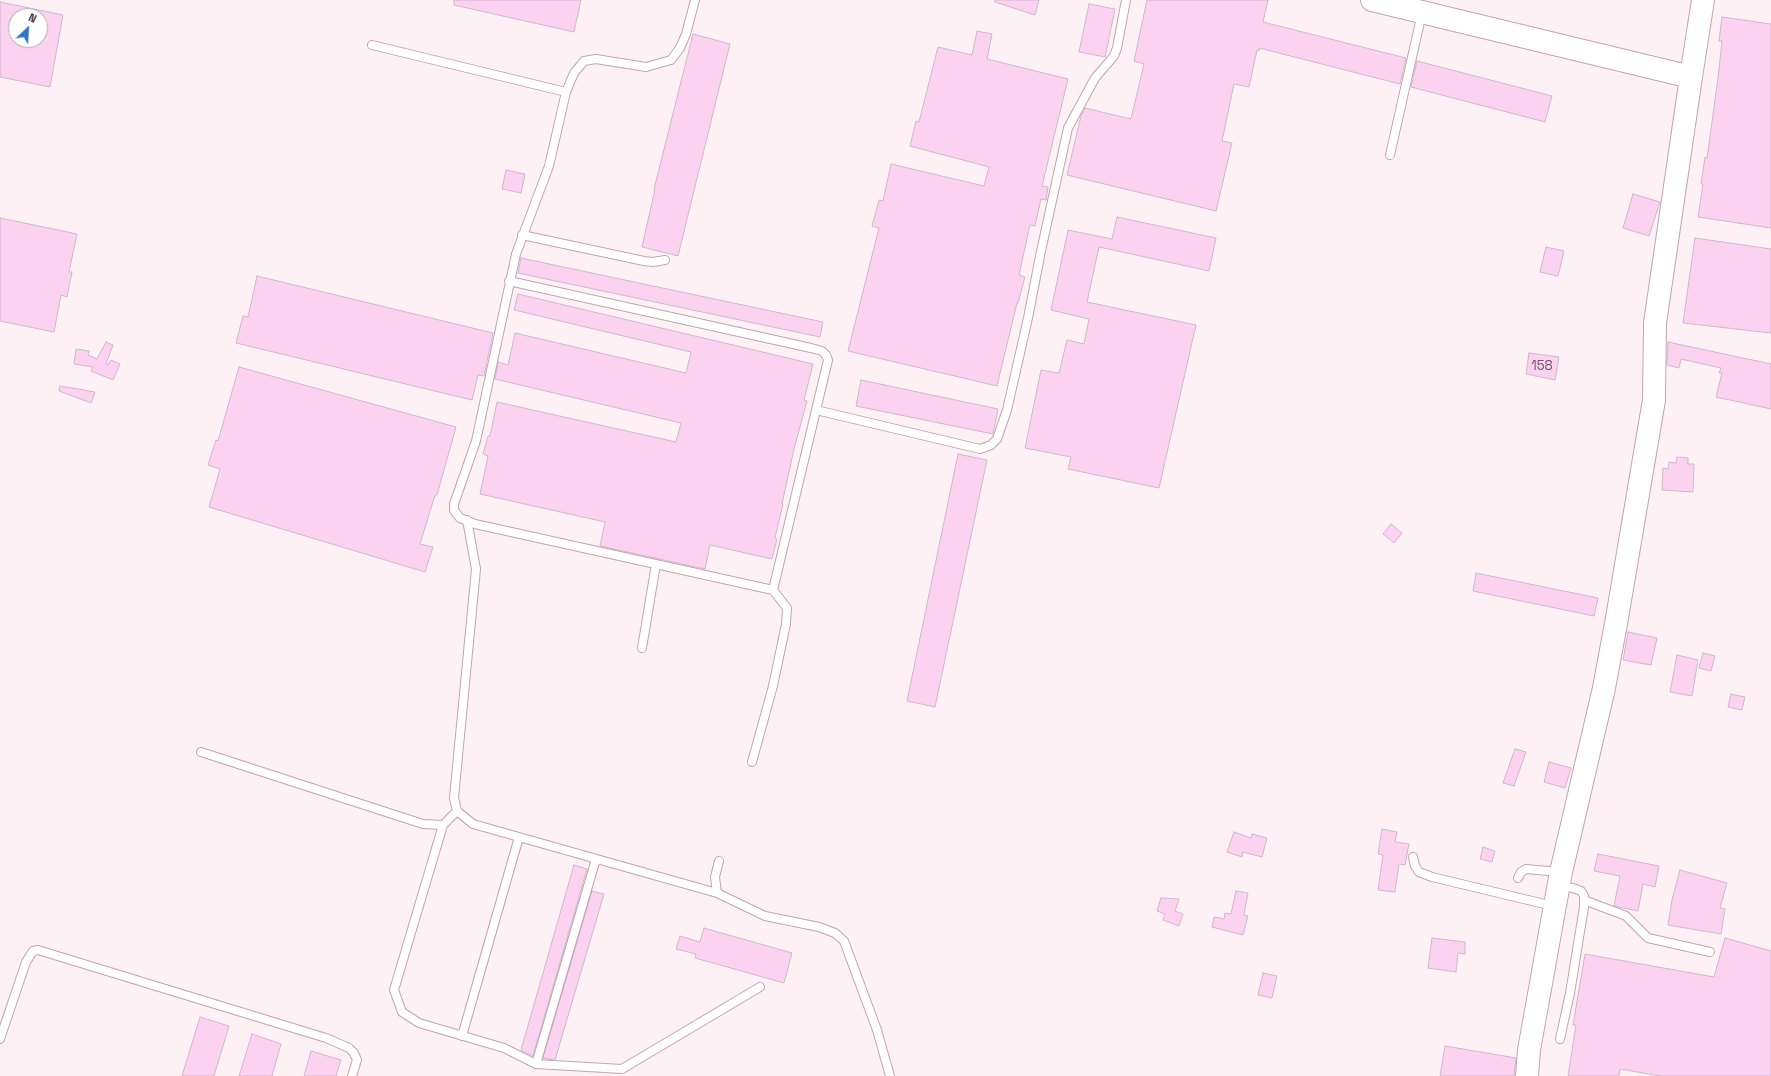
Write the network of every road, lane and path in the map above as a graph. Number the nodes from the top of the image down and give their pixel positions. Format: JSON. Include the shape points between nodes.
{"nodes":[{"id":1,"x":695,"y":0,"type":"edge"},
{"id":2,"x":1126,"y":0,"type":"edge"},
{"id":3,"x":1372,"y":0,"type":"edge"},
{"id":4,"x":1703,"y":0,"type":"edge"},
{"id":5,"x":1422,"y":12,"type":"junction"},
{"id":6,"x":372,"y":45,"type":"dead end"},
{"id":7,"x":1691,"y":77,"type":"junction"},
{"id":8,"x":566,"y":92,"type":"junction"},
{"id":9,"x":1390,"y":155,"type":"dead end"},
{"id":10,"x":522,"y":235,"type":"junction"},
{"id":11,"x":665,"y":260,"type":"dead end"},
{"id":12,"x":509,"y":281,"type":"junction"},
{"id":13,"x":816,"y":410,"type":"junction"},
{"id":14,"x":467,"y":520,"type":"junction"},
{"id":15,"x":656,"y":564,"type":"junction"},
{"id":16,"x":773,"y":590,"type":"junction"},
{"id":17,"x":642,"y":648,"type":"dead end"},
{"id":18,"x":202,"y":752,"type":"dead end"},
{"id":19,"x":752,"y":762,"type":"dead end"},
{"id":20,"x":457,"y":811,"type":"junction"},
{"id":21,"x":443,"y":824,"type":"junction"},
{"id":22,"x":519,"y":837,"type":"junction"},
{"id":23,"x":1413,"y":857,"type":"dead end"},
{"id":24,"x":596,"y":859,"type":"junction"},
{"id":25,"x":719,"y":861,"type":"dead end"},
{"id":26,"x":1518,"y":878,"type":"dead end"},
{"id":27,"x":1558,"y":888,"type":"junction"},
{"id":28,"x":717,"y":893,"type":"junction"},
{"id":29,"x":1584,"y":900,"type":"junction"},
{"id":30,"x":1710,"y":952,"type":"dead end"},
{"id":31,"x":760,"y":987,"type":"dead end"},
{"id":32,"x":462,"y":1036,"type":"junction"},
{"id":33,"x":0,"y":1039,"type":"edge"},
{"id":34,"x":1560,"y":1039,"type":"dead end"},
{"id":35,"x":536,"y":1064,"type":"junction"},
{"id":36,"x":352,"y":1076,"type":"edge"},
{"id":37,"x":890,"y":1076,"type":"edge"},
{"id":38,"x":1527,"y":1076,"type":"edge"}],
"edges":[{"from":1,"to":8,"type":"lane","via":[[680,48],[671,60],[646,67],[596,59],[584,61],[574,73]]},
{"from":2,"to":13,"type":"lane","via":[[1114,56],[1094,78],[1068,128],[1007,410],[997,439],[991,445],[980,448]]},
{"from":3,"to":5,"type":"street"},
{"from":4,"to":7,"type":"street"},
{"from":5,"to":7,"type":"street"},
{"from":5,"to":9,"type":"lane"},
{"from":6,"to":8,"type":"lane"},
{"from":7,"to":27,"type":"street","via":[[1655,323],[1654,400],[1607,672]]},
{"from":8,"to":10,"type":"lane","via":[[549,166]]},
{"from":10,"to":11,"type":"lane","via":[[644,261]]},
{"from":10,"to":12,"type":"lane"},
{"from":12,"to":13,"type":"lane","via":[[822,351],[828,360]]},
{"from":12,"to":14,"type":"lane","via":[[476,441],[454,504],[454,510],[460,518]]},
{"from":13,"to":16,"type":"lane"},
{"from":14,"to":15,"type":"lane","via":[[475,524]]},
{"from":14,"to":20,"type":"lane","via":[[476,569],[454,798]]},
{"from":15,"to":16,"type":"lane"},
{"from":15,"to":17,"type":"lane"},
{"from":16,"to":19,"type":"lane","via":[[787,608],[786,624],[773,686]]},
{"from":18,"to":21,"type":"lane","via":[[423,824]]},
{"from":20,"to":21,"type":"lane"},
{"from":20,"to":22,"type":"lane","via":[[473,824]]},
{"from":21,"to":32,"type":"lane","via":[[394,990],[402,1012],[419,1023]]},
{"from":22,"to":24,"type":"lane"},
{"from":22,"to":32,"type":"lane"},
{"from":23,"to":27,"type":"lane","via":[[1419,872],[1432,877]]},
{"from":24,"to":28,"type":"lane"},
{"from":24,"to":35,"type":"lane"},
{"from":25,"to":28,"type":"lane","via":[[715,877]]},
{"from":26,"to":27,"type":"lane","via":[[1526,869]]},
{"from":27,"to":29,"type":"lane","via":[[1581,891]]},
{"from":27,"to":38,"type":"street","via":[[1529,1050]]},
{"from":28,"to":37,"type":"lane","via":[[765,916],[819,927],[835,933],[844,941],[877,1030]]},
{"from":29,"to":30,"type":"lane","via":[[1626,916],[1648,938]]},
{"from":29,"to":34,"type":"lane"},
{"from":31,"to":35,"type":"lane","via":[[622,1069]]},
{"from":32,"to":35,"type":"lane","via":[[504,1048]]},
{"from":33,"to":36,"type":"lane","via":[[26,962],[33,951],[38,950],[326,1038],[349,1048],[354,1053],[357,1060]]}]}
